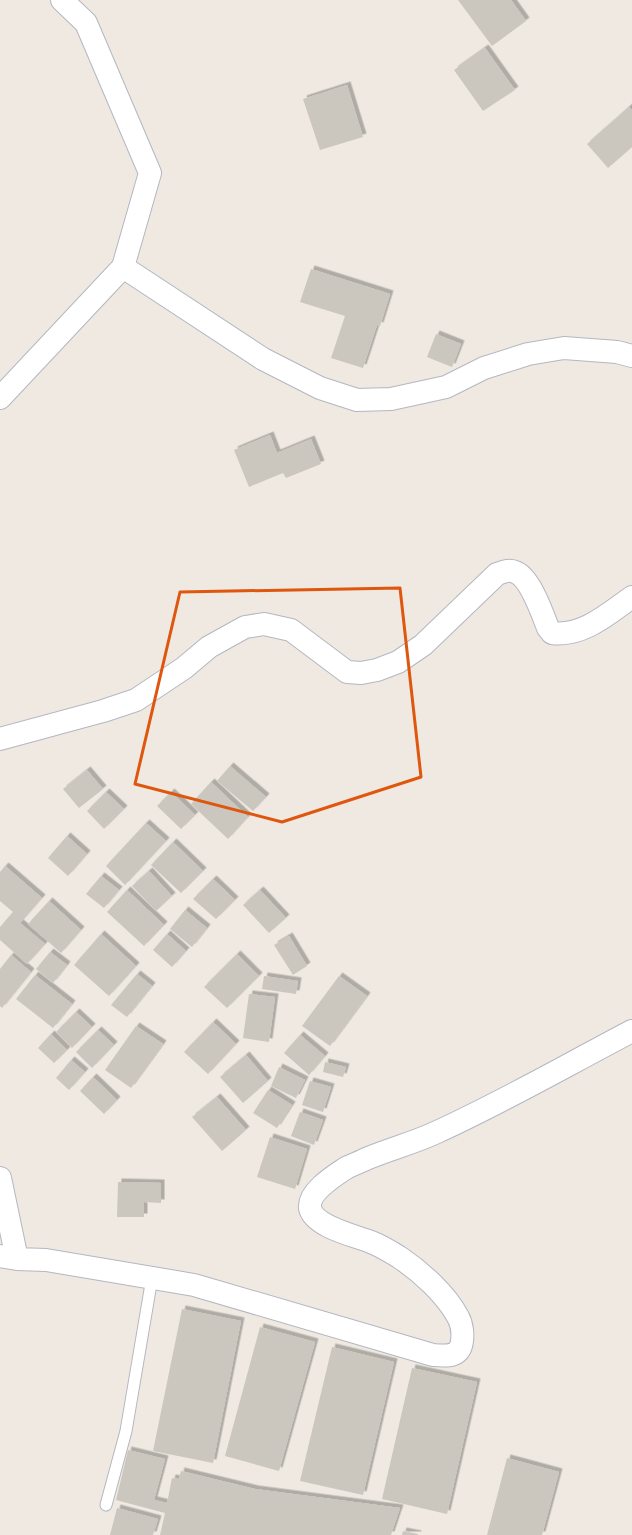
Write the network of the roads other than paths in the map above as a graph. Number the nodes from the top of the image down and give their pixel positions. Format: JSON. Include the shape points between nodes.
{"nodes":[{"id":1,"x":62,"y":0,"type":"edge"},
{"id":2,"x":123,"y":267,"type":"junction"},
{"id":3,"x":632,"y":356,"type":"edge"},
{"id":4,"x":0,"y":398,"type":"edge"},
{"id":5,"x":632,"y":597,"type":"edge"},
{"id":6,"x":0,"y":739,"type":"edge"},
{"id":7,"x":632,"y":1031,"type":"edge"},
{"id":8,"x":0,"y":1178,"type":"edge"},
{"id":9,"x":9,"y":1258,"type":"edge"},
{"id":10,"x":152,"y":1278,"type":"junction"},
{"id":11,"x":106,"y":1505,"type":"dead end"}],
"edges":[{"from":1,"to":2,"type":"street","via":[[86,23],[150,173]]},
{"from":2,"to":3,"type":"street","via":[[263,359],[320,388],[357,400],[391,398],[446,387],[484,368],[528,354],[564,348],[617,352]]},
{"from":2,"to":4,"type":"street"},
{"from":5,"to":6,"type":"street","via":[[592,625],[566,634],[552,633],[532,590],[516,572],[508,570],[497,574],[423,645],[398,662],[361,673],[347,672],[291,630],[264,624],[245,627],[209,647],[184,668],[136,700]]},
{"from":7,"to":10,"type":"street","via":[[500,1102],[435,1133],[348,1167],[326,1182],[313,1195],[310,1207],[313,1214],[324,1224],[373,1243],[399,1257],[426,1278],[448,1302],[459,1318],[462,1331],[459,1351],[450,1356],[433,1355],[194,1284]]},
{"from":8,"to":9,"type":"street"},
{"from":9,"to":10,"type":"street","via":[[46,1260]]},
{"from":10,"to":11,"type":"lane","via":[[126,1431]]}]}
